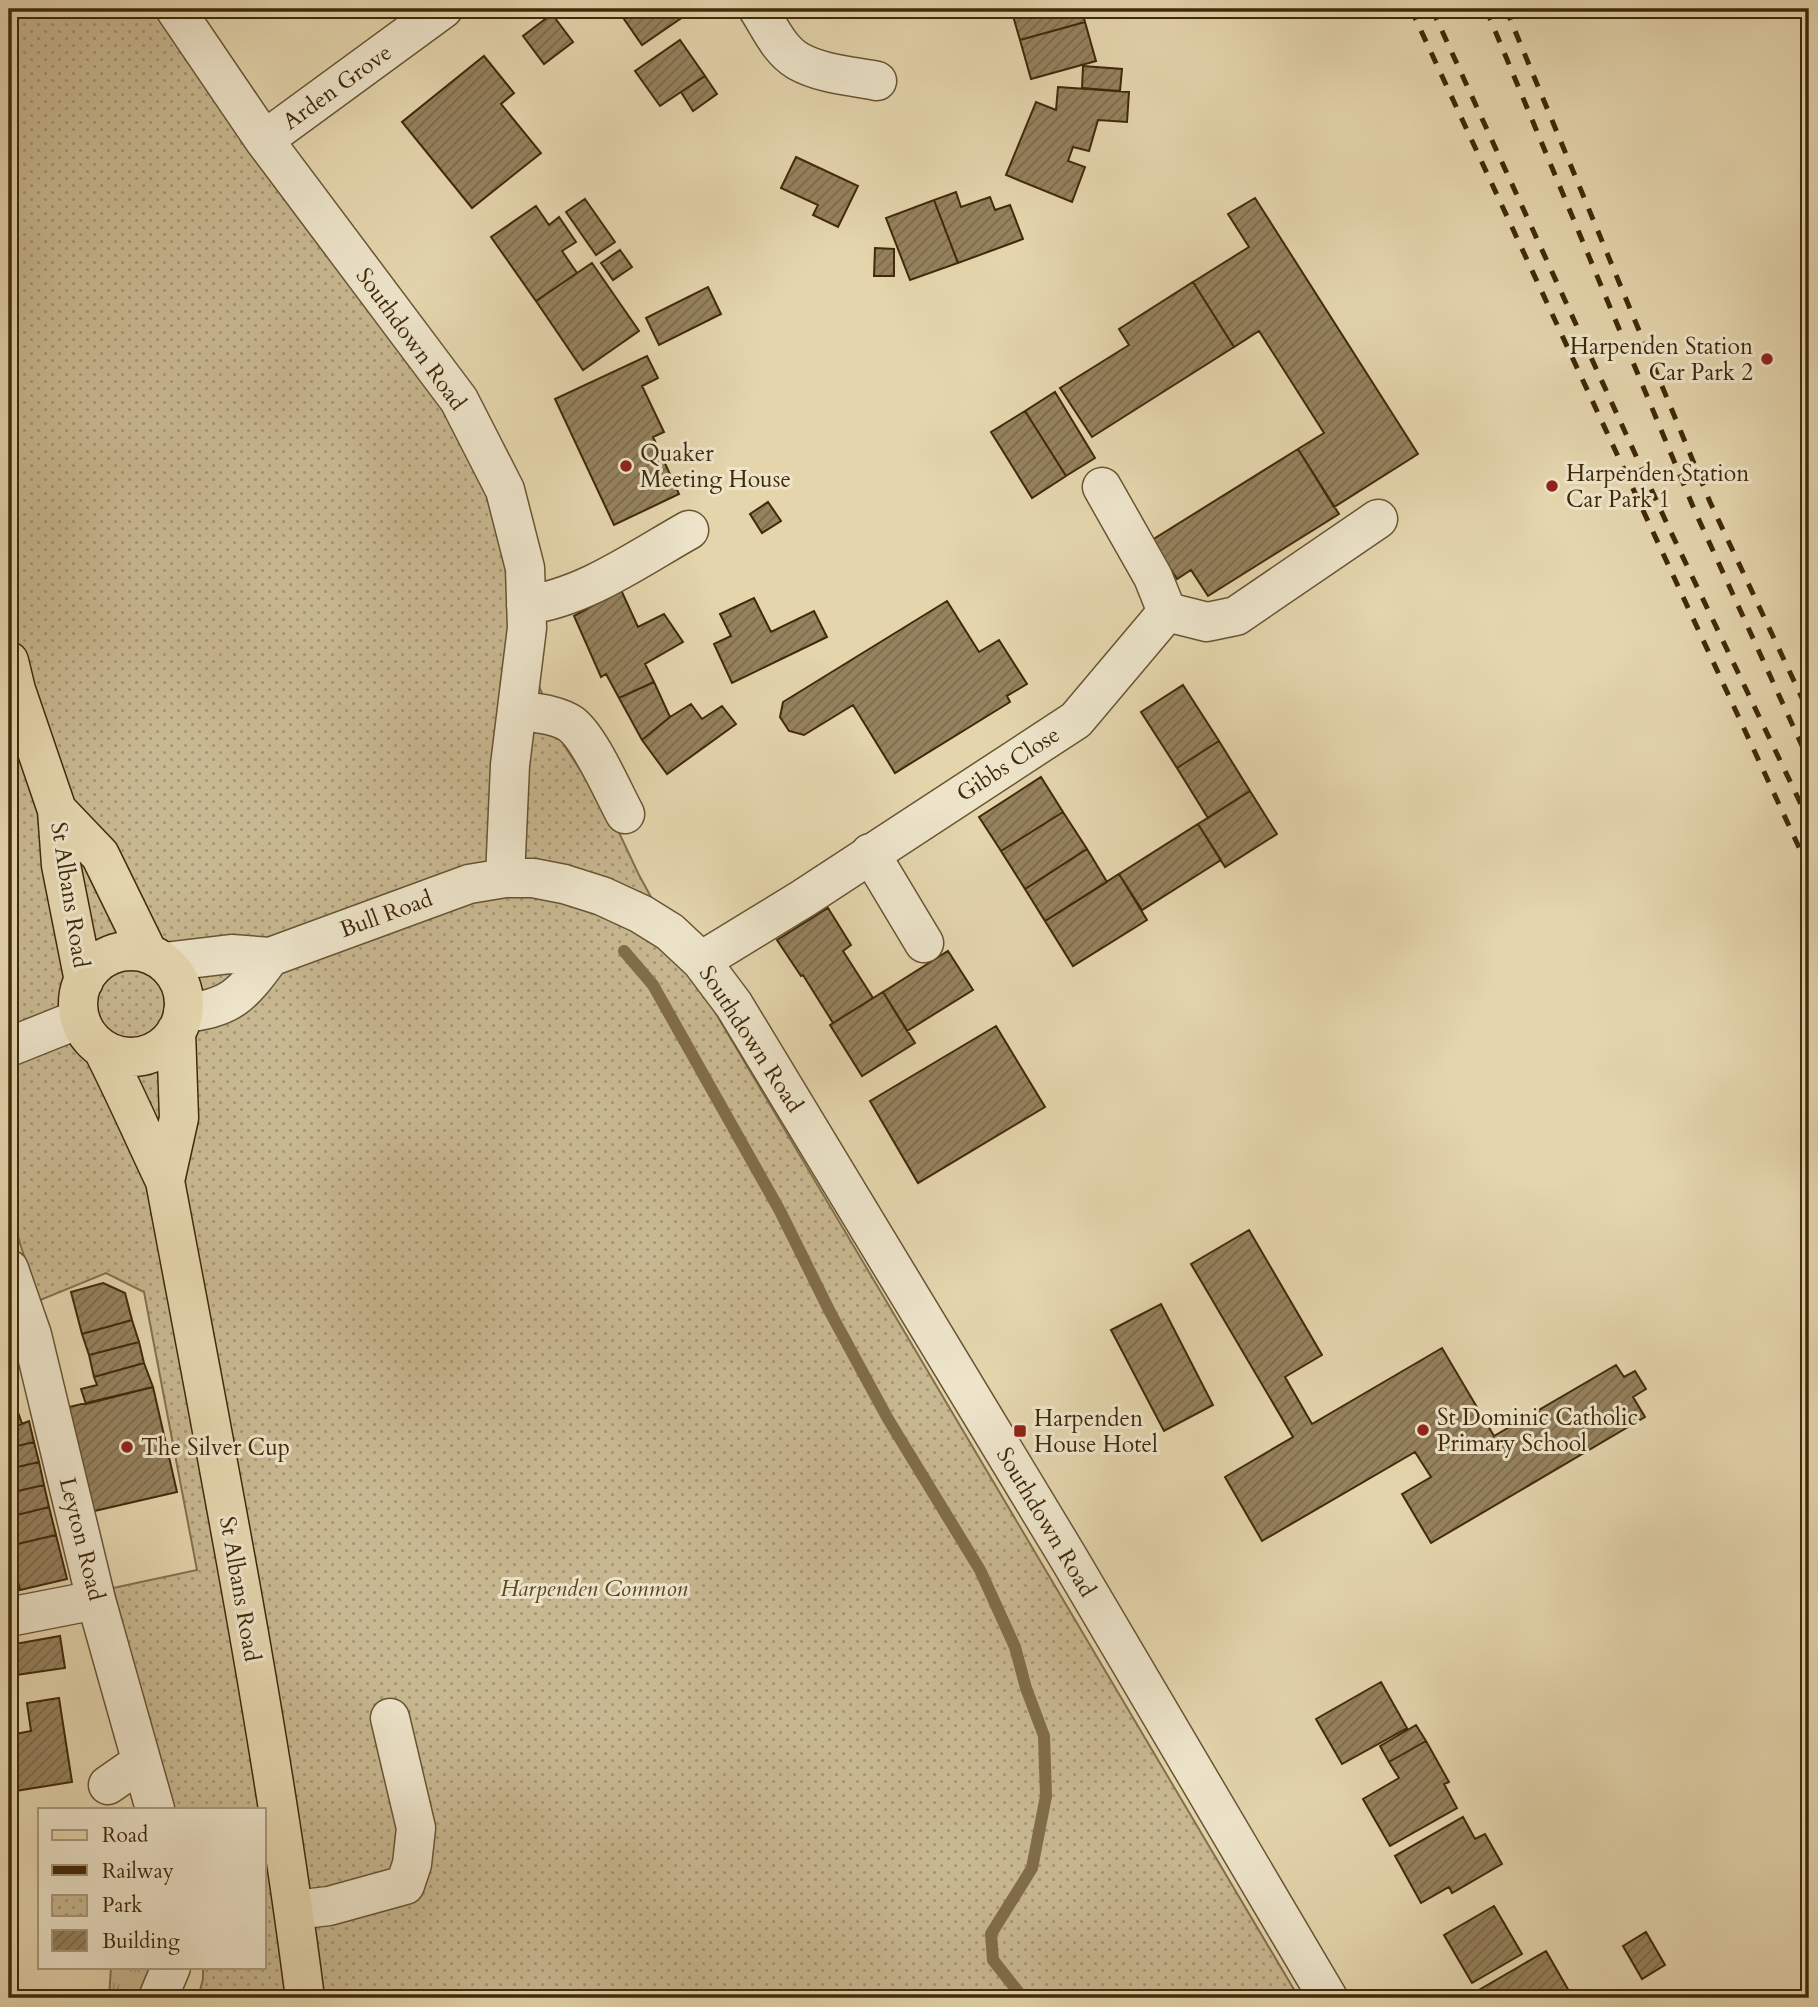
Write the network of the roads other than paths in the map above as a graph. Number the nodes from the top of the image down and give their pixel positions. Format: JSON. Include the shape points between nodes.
{"nodes":[{"id":1,"x":175,"y":9,"type":"edge"},
{"id":2,"x":443,"y":9,"type":"edge"},
{"id":3,"x":758,"y":9,"type":"edge"},
{"id":4,"x":877,"y":81,"type":"dead end"},
{"id":5,"x":264,"y":140,"type":"junction"},
{"id":6,"x":1102,"y":487,"type":"dead end"},
{"id":7,"x":1378,"y":519,"type":"dead end"},
{"id":8,"x":689,"y":530,"type":"dead end"},
{"id":9,"x":526,"y":605,"type":"junction"},
{"id":10,"x":1167,"y":612,"type":"junction"},
{"id":11,"x":9,"y":661,"type":"edge"},
{"id":12,"x":517,"y":710,"type":"junction"},
{"id":13,"x":57,"y":810,"type":"junction"},
{"id":14,"x":625,"y":814,"type":"dead end"},
{"id":15,"x":870,"y":853,"type":"junction"},
{"id":16,"x":505,"y":878,"type":"junction"},
{"id":17,"x":924,"y":943,"type":"dead end"},
{"id":18,"x":156,"y":957,"type":"junction"},
{"id":19,"x":270,"y":957,"type":"junction"},
{"id":20,"x":701,"y":961,"type":"junction"},
{"id":21,"x":83,"y":981,"type":"junction"},
{"id":22,"x":79,"y":1019,"type":"junction"},
{"id":23,"x":179,"y":1022,"type":"junction"},
{"id":24,"x":9,"y":1047,"type":"edge"},
{"id":25,"x":103,"y":1049,"type":"junction"},
{"id":26,"x":165,"y":1181,"type":"junction"},
{"id":27,"x":9,"y":1269,"type":"edge"},
{"id":28,"x":96,"y":1600,"type":"junction"},
{"id":29,"x":9,"y":1616,"type":"edge"},
{"id":30,"x":390,"y":1718,"type":"dead end"},
{"id":31,"x":141,"y":1762,"type":"junction"},
{"id":32,"x":108,"y":1785,"type":"dead end"},
{"id":33,"x":155,"y":1808,"type":"edge"},
{"id":34,"x":294,"y":1910,"type":"junction"},
{"id":35,"x":171,"y":1968,"type":"edge"},
{"id":36,"x":158,"y":1998,"type":"edge"},
{"id":37,"x":305,"y":1998,"type":"edge"},
{"id":38,"x":1328,"y":1998,"type":"edge"}],
"edges":[{"from":1,"to":5,"type":"street","name":"Southdown Road"},
{"from":2,"to":5,"type":"street","name":"Arden Grove"},
{"from":3,"to":4,"type":"street","via":[[796,60]]},
{"from":5,"to":9,"type":"street","name":"Southdown Road","via":[[459,400],[505,490],[525,568]]},
{"from":6,"to":10,"type":"street","via":[[1153,577]]},
{"from":7,"to":10,"type":"street","via":[[1236,616],[1207,622]]},
{"from":8,"to":9,"type":"street","via":[[580,591]]},
{"from":9,"to":12,"type":"street","name":"Southdown Road"},
{"from":10,"to":15,"type":"street","name":"Gibbs Close","via":[[1076,720]]},
{"from":11,"to":13,"type":"main road","name":"St Albans Road"},
{"from":12,"to":14,"type":"street","via":[[557,717],[573,725]]},
{"from":12,"to":16,"type":"street","name":"Southdown Road"},
{"from":13,"to":18,"type":"main road","name":"St Albans Road","via":[[100,855]]},
{"from":13,"to":21,"type":"main road","name":"St Albans Road","via":[[61,865]]},
{"from":15,"to":17,"type":"street"},
{"from":15,"to":20,"type":"street","name":"Gibbs Close"},
{"from":16,"to":19,"type":"street","name":"Bull Road","via":[[469,884]]},
{"from":16,"to":20,"type":"street","name":"Southdown Road","via":[[533,877],[602,896],[670,932]]},
{"from":18,"to":19,"type":"street","name":"Bull Road"},
{"from":18,"to":21,"type":"main road","name":"St Albans Road","via":[[128,952],[112,956]]},
{"from":18,"to":23,"type":"main road","name":"St Albans Road","via":[[176,975],[183,993]]},
{"from":19,"to":23,"type":"street","via":[[244,992]]},
{"from":20,"to":38,"type":"street","name":"Southdown Road","via":[[734,1005],[966,1388]]},
{"from":21,"to":22,"type":"main road","name":"St Albans Road","via":[[78,995]]},
{"from":22,"to":24,"type":"street"},
{"from":22,"to":25,"type":"main road","name":"St Albans Road","via":[[88,1037]]},
{"from":23,"to":25,"type":"main road","via":[[162,1048],[145,1056],[123,1058]]},
{"from":23,"to":26,"type":"main road","name":"St Albans Road","via":[[179,1118]]},
{"from":25,"to":26,"type":"main road","name":"St Albans Road"},
{"from":26,"to":34,"type":"main road","name":"St Albans Road"},
{"from":27,"to":28,"type":"street","name":"Leyton Road","via":[[32,1335]]},
{"from":28,"to":29,"type":"street"},
{"from":28,"to":31,"type":"street","name":"Leyton Road"},
{"from":30,"to":34,"type":"street","via":[[416,1828],[405,1885],[329,1906]]},
{"from":31,"to":32,"type":"street"},
{"from":31,"to":33,"type":"street","name":"Leyton Road"},
{"from":34,"to":37,"type":"main road","name":"St Albans Road"},
{"from":35,"to":36,"type":"street"}]}
